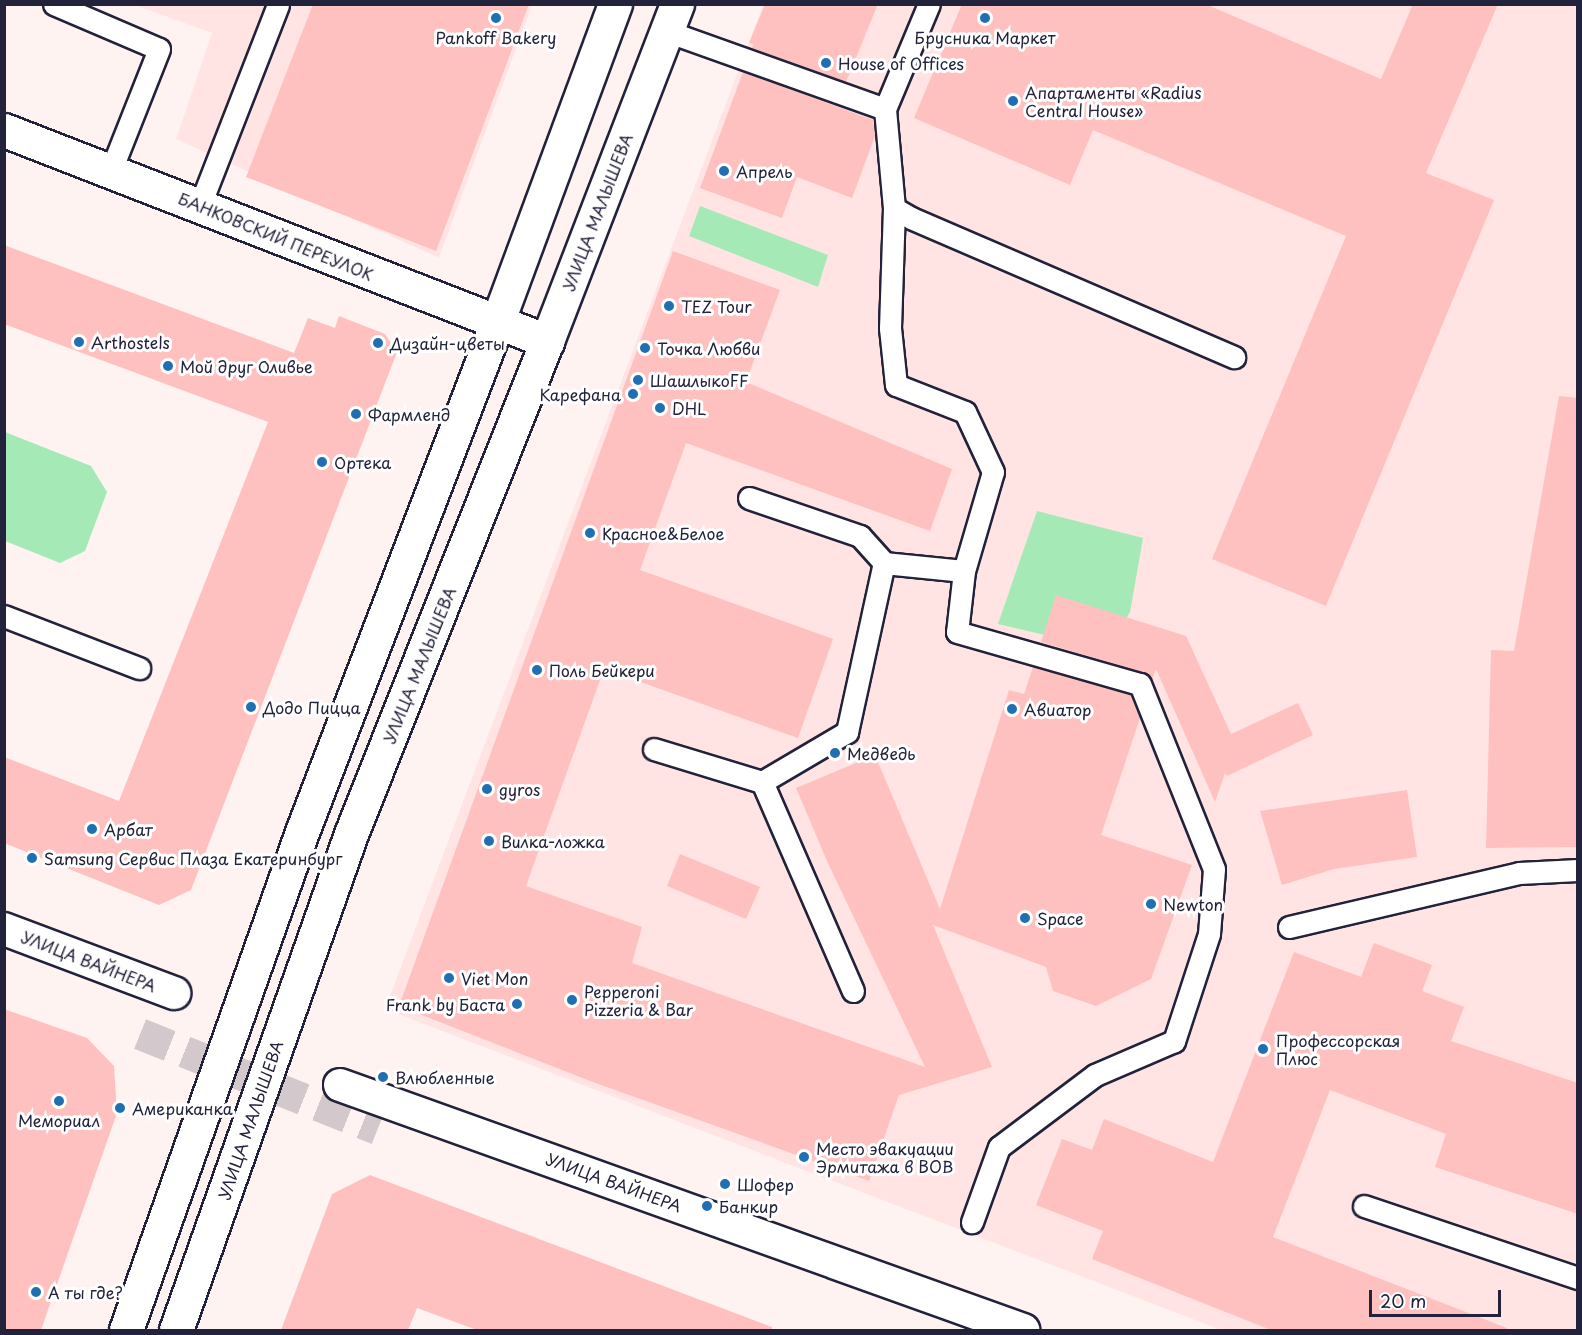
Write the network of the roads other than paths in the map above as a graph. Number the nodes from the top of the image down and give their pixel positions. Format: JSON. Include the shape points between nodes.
{"nodes":[{"id":1,"x":54,"y":4,"type":"edge"},
{"id":2,"x":615,"y":4,"type":"edge"},
{"id":3,"x":929,"y":4,"type":"edge"},
{"id":4,"x":278,"y":5,"type":"edge"},
{"id":5,"x":672,"y":18,"type":"edge"},
{"id":6,"x":885,"y":109,"type":"junction"},
{"id":7,"x":4,"y":130,"type":"edge"},
{"id":8,"x":111,"y":170,"type":"junction"},
{"id":9,"x":200,"y":205,"type":"junction"},
{"id":10,"x":894,"y":208,"type":"junction"},
{"id":11,"x":497,"y":323,"type":"junction"},
{"id":12,"x":547,"y":341,"type":"junction"},
{"id":13,"x":1234,"y":357,"type":"dead end"},
{"id":14,"x":749,"y":498,"type":"dead end"},
{"id":15,"x":885,"y":562,"type":"junction"},
{"id":16,"x":964,"y":571,"type":"junction"},
{"id":17,"x":4,"y":616,"type":"edge"},
{"id":18,"x":139,"y":668,"type":"dead end"},
{"id":19,"x":654,"y":749,"type":"dead end"},
{"id":20,"x":762,"y":782,"type":"junction"},
{"id":21,"x":1578,"y":870,"type":"edge"},
{"id":22,"x":1289,"y":927,"type":"dead end"},
{"id":23,"x":4,"y":929,"type":"edge"},
{"id":24,"x":853,"y":991,"type":"dead end"},
{"id":25,"x":174,"y":993,"type":"dead end"},
{"id":26,"x":340,"y":1085,"type":"dead end"},
{"id":27,"x":1364,"y":1206,"type":"dead end"},
{"id":28,"x":972,"y":1222,"type":"dead end"},
{"id":29,"x":1578,"y":1278,"type":"edge"},
{"id":30,"x":126,"y":1330,"type":"edge"},
{"id":31,"x":176,"y":1330,"type":"edge"},
{"id":32,"x":1023,"y":1330,"type":"edge"}],
"edges":[{"from":1,"to":8,"type":"lane","via":[[159,49]]},
{"from":2,"to":11,"type":"main road"},
{"from":3,"to":6,"type":"lane"},
{"from":4,"to":9,"type":"lane"},
{"from":5,"to":6,"type":"lane"},
{"from":5,"to":12,"type":"main road","name":"УЛИЦА МАЛЫШЕВА"},
{"from":6,"to":10,"type":"lane"},
{"from":7,"to":8,"type":"main road","name":"БАНКОВСКИЙ ПЕРЕУЛОК"},
{"from":8,"to":9,"type":"main road","name":"БАНКОВСКИЙ ПЕРЕУЛОК"},
{"from":9,"to":11,"type":"main road","name":"БАНКОВСКИЙ ПЕРЕУЛОК"},
{"from":10,"to":13,"type":"lane"},
{"from":10,"to":16,"type":"lane","via":[[890,328],[896,386],[965,412],[993,472]]},
{"from":11,"to":12,"type":"main road","name":"БАНКОВСКИЙ ПЕРЕУЛОК"},
{"from":11,"to":30,"type":"main road","via":[[302,832]]},
{"from":12,"to":31,"type":"main road","name":"УЛИЦА МАЛЫШЕВА","via":[[351,834]]},
{"from":14,"to":15,"type":"lane","via":[[860,536]]},
{"from":15,"to":16,"type":"lane"},
{"from":15,"to":20,"type":"lane","via":[[847,732]]},
{"from":16,"to":28,"type":"lane","via":[[955,638],[1140,684],[1215,869],[1209,934],[1174,1041],[1095,1075],[999,1147]]},
{"from":17,"to":18,"type":"lane"},
{"from":19,"to":20,"type":"lane"},
{"from":20,"to":24,"type":"lane"},
{"from":21,"to":22,"type":"lane","via":[[1519,873]]},
{"from":23,"to":25,"type":"street","name":"УЛИЦА ВАЙНЕРА"},
{"from":26,"to":32,"type":"street","name":"УЛИЦА ВАЙНЕРА"},
{"from":27,"to":29,"type":"lane"}]}
